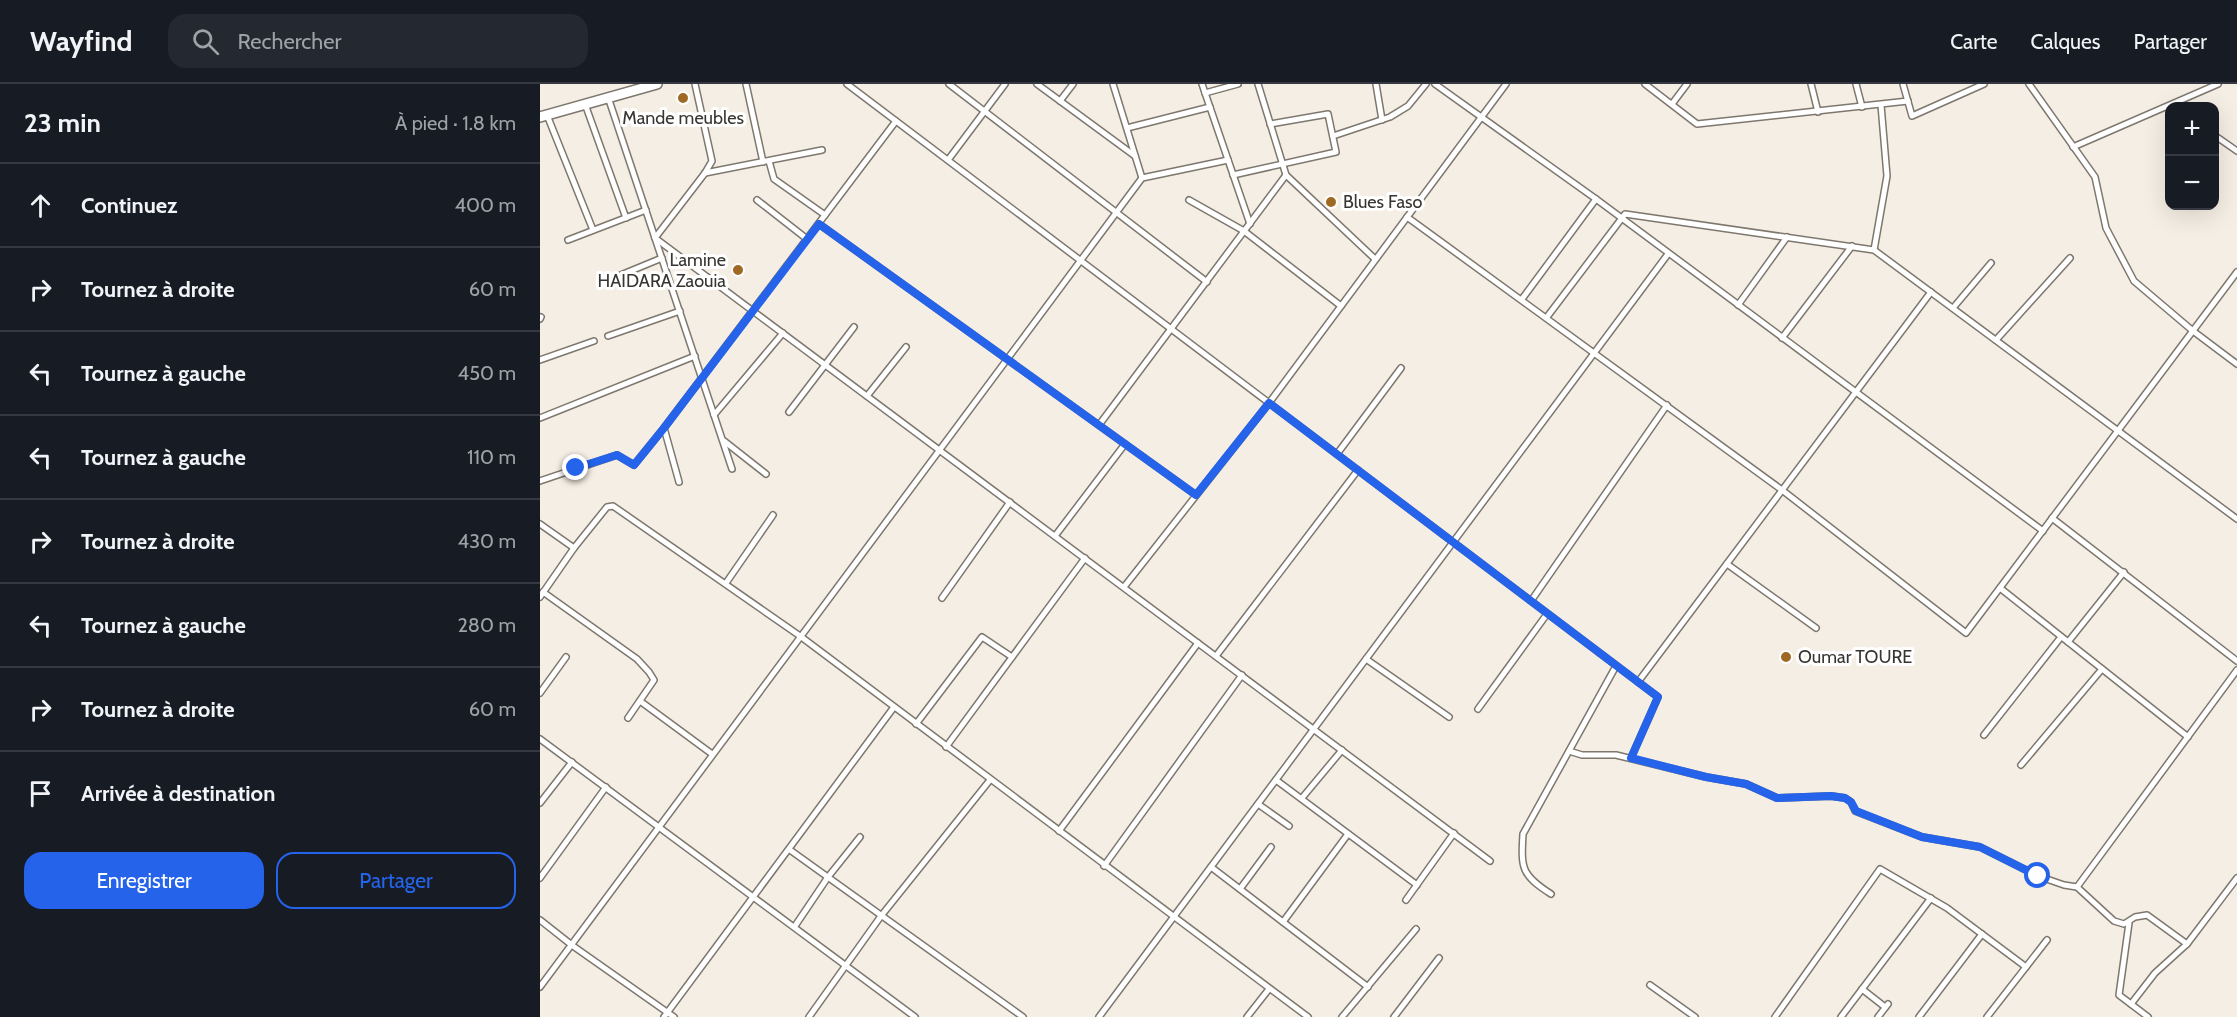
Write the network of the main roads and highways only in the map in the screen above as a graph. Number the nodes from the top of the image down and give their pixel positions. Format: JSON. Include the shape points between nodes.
{"nodes":[{"id":1,"x":657,"y":84,"type":"edge"},
{"id":2,"x":627,"y":88,"type":"edge"},
{"id":3,"x":544,"y":116,"type":"edge"}],
"edges":[{"from":1,"to":2,"type":"main road"},
{"from":2,"to":3,"type":"main road"}]}
